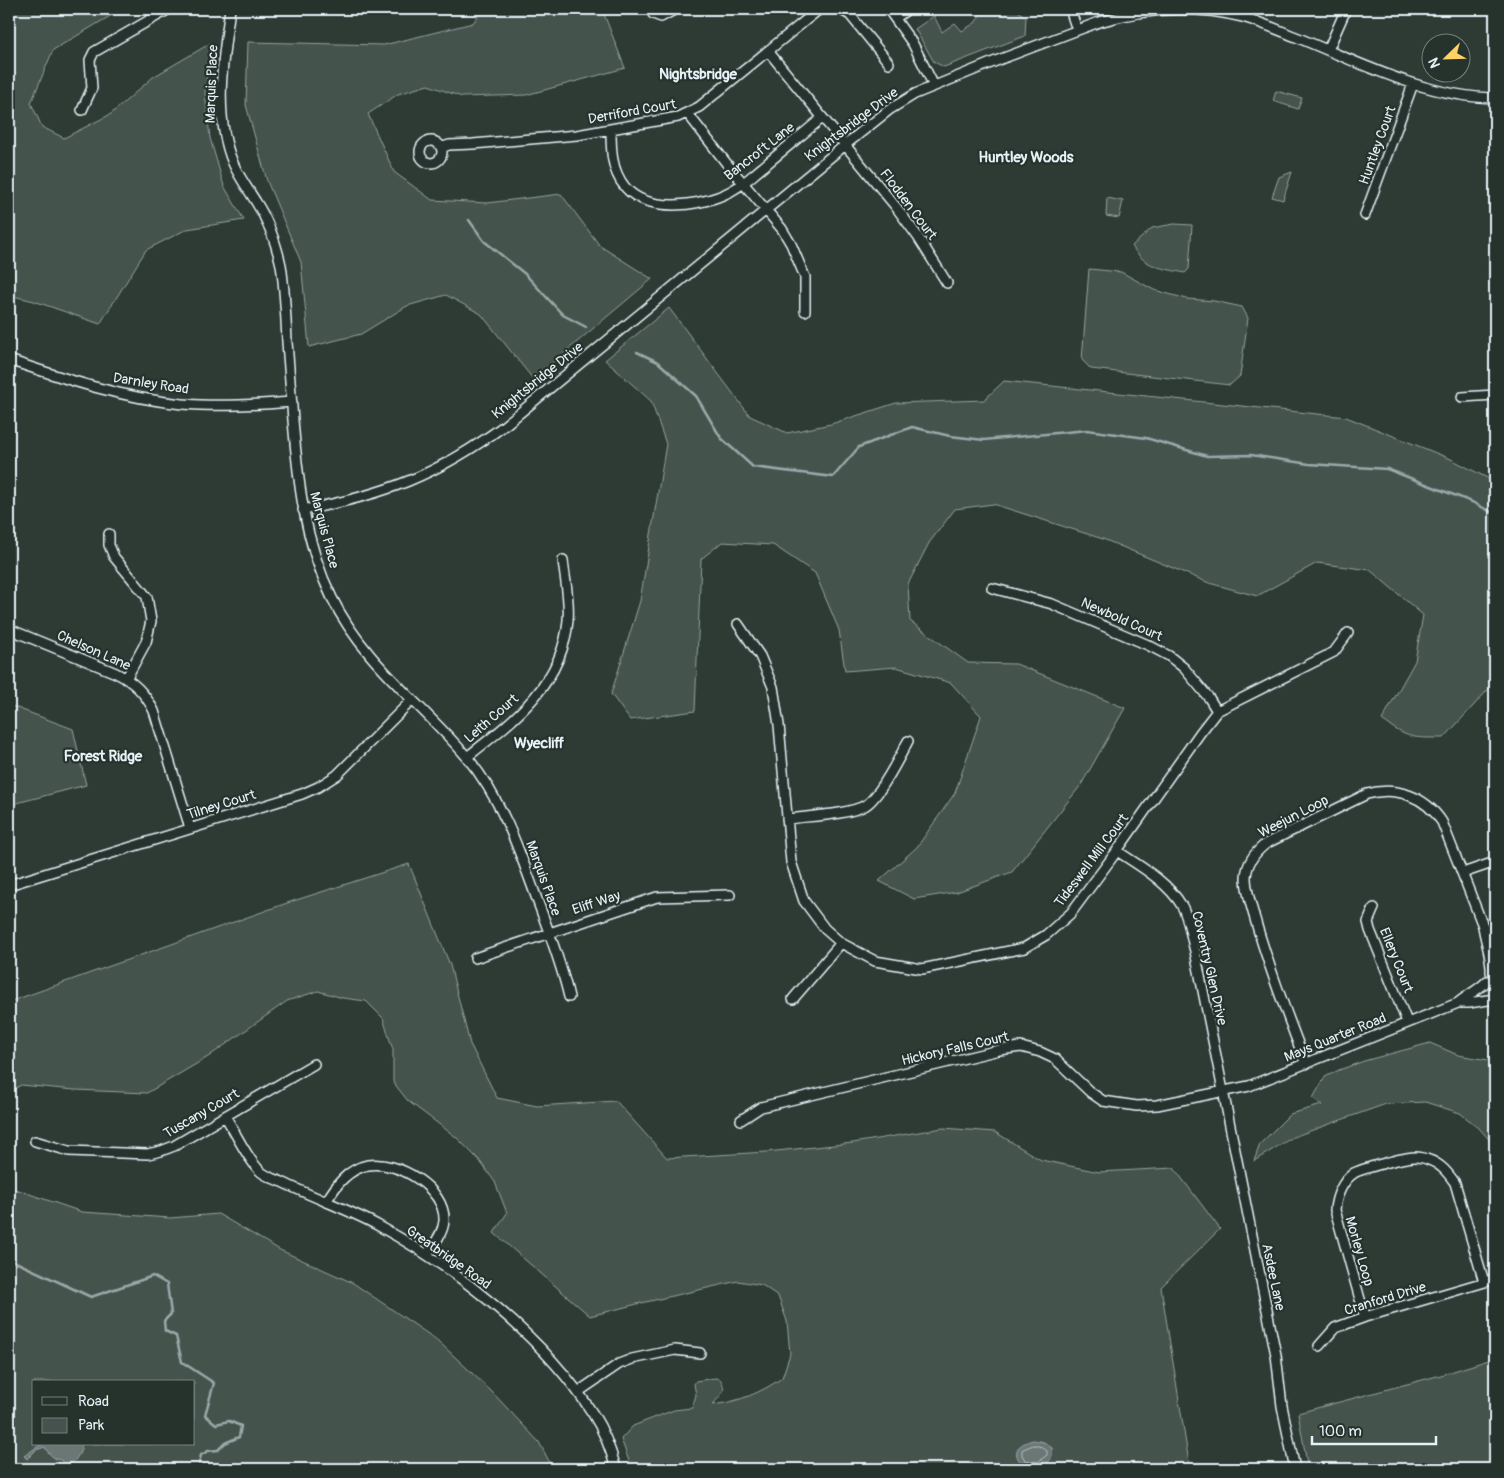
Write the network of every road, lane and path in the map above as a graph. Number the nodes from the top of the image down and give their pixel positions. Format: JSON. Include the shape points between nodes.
{"nodes":[{"id":1,"x":169,"y":9,"type":"edge"},
{"id":2,"x":230,"y":9,"type":"edge"},
{"id":3,"x":652,"y":9,"type":"edge"},
{"id":4,"x":676,"y":9,"type":"edge"},
{"id":5,"x":822,"y":9,"type":"edge"},
{"id":6,"x":840,"y":9,"type":"edge"},
{"id":7,"x":888,"y":9,"type":"edge"},
{"id":8,"x":908,"y":9,"type":"edge"},
{"id":9,"x":1070,"y":9,"type":"edge"},
{"id":10,"x":1346,"y":9,"type":"edge"},
{"id":11,"x":1243,"y":13,"type":"edge"},
{"id":12,"x":895,"y":18,"type":"junction"},
{"id":13,"x":1077,"y":30,"type":"junction"},
{"id":14,"x":1328,"y":50,"type":"junction"},
{"id":15,"x":768,"y":51,"type":"junction"},
{"id":16,"x":890,"y":64,"type":"dead end"},
{"id":17,"x":1414,"y":84,"type":"junction"},
{"id":18,"x":934,"y":86,"type":"junction"},
{"id":19,"x":1495,"y":98,"type":"edge"},
{"id":20,"x":82,"y":110,"type":"dead end"},
{"id":21,"x":688,"y":114,"type":"junction"},
{"id":22,"x":822,"y":118,"type":"junction"},
{"id":23,"x":611,"y":129,"type":"junction"},
{"id":24,"x":844,"y":144,"type":"junction"},
{"id":25,"x":441,"y":148,"type":"dead end"},
{"id":26,"x":743,"y":183,"type":"junction"},
{"id":27,"x":766,"y":210,"type":"junction"},
{"id":28,"x":1365,"y":214,"type":"dead end"},
{"id":29,"x":947,"y":283,"type":"dead end"},
{"id":30,"x":804,"y":311,"type":"dead end"},
{"id":31,"x":9,"y":360,"type":"edge"},
{"id":32,"x":1495,"y":395,"type":"edge"},
{"id":33,"x":1462,"y":397,"type":"dead end"},
{"id":34,"x":292,"y":402,"type":"junction"},
{"id":35,"x":303,"y":510,"type":"junction"},
{"id":36,"x":109,"y":534,"type":"dead end"},
{"id":37,"x":564,"y":560,"type":"dead end"},
{"id":38,"x":992,"y":588,"type":"dead end"},
{"id":39,"x":738,"y":624,"type":"dead end"},
{"id":40,"x":9,"y":628,"type":"edge"},
{"id":41,"x":1348,"y":633,"type":"dead end"},
{"id":42,"x":126,"y":678,"type":"junction"},
{"id":43,"x":412,"y":700,"type":"junction"},
{"id":44,"x":1217,"y":711,"type":"junction"},
{"id":45,"x":908,"y":741,"type":"dead end"},
{"id":46,"x":467,"y":757,"type":"junction"},
{"id":47,"x":787,"y":819,"type":"junction"},
{"id":48,"x":190,"y":828,"type":"junction"},
{"id":49,"x":1117,"y":850,"type":"junction"},
{"id":50,"x":1495,"y":862,"type":"edge"},
{"id":51,"x":1463,"y":873,"type":"junction"},
{"id":52,"x":9,"y":885,"type":"edge"},
{"id":53,"x":730,"y":895,"type":"dead end"},
{"id":54,"x":1374,"y":908,"type":"dead end"},
{"id":55,"x":1483,"y":926,"type":"junction"},
{"id":56,"x":549,"y":933,"type":"junction"},
{"id":57,"x":841,"y":943,"type":"junction"},
{"id":58,"x":1495,"y":946,"type":"edge"},
{"id":59,"x":475,"y":958,"type":"dead end"},
{"id":60,"x":1493,"y":970,"type":"edge"},
{"id":61,"x":1487,"y":981,"type":"junction"},
{"id":62,"x":569,"y":998,"type":"dead end"},
{"id":63,"x":793,"y":999,"type":"dead end"},
{"id":64,"x":1494,"y":999,"type":"edge"},
{"id":65,"x":1458,"y":1003,"type":"junction"},
{"id":66,"x":1408,"y":1022,"type":"junction"},
{"id":67,"x":314,"y":1064,"type":"dead end"},
{"id":68,"x":1306,"y":1064,"type":"junction"},
{"id":69,"x":1222,"y":1090,"type":"junction"},
{"id":70,"x":225,"y":1116,"type":"junction"},
{"id":71,"x":741,"y":1120,"type":"dead end"},
{"id":72,"x":35,"y":1142,"type":"dead end"},
{"id":73,"x":326,"y":1202,"type":"junction"},
{"id":74,"x":427,"y":1255,"type":"junction"},
{"id":75,"x":1495,"y":1279,"type":"edge"},
{"id":76,"x":1484,"y":1282,"type":"junction"},
{"id":77,"x":1365,"y":1317,"type":"junction"},
{"id":78,"x":1319,"y":1346,"type":"dead end"},
{"id":79,"x":700,"y":1353,"type":"dead end"},
{"id":80,"x":578,"y":1392,"type":"junction"},
{"id":81,"x":616,"y":1469,"type":"edge"},
{"id":82,"x":1295,"y":1469,"type":"edge"}],
"edges":[{"from":1,"to":20,"type":"street","via":[[94,52],[90,60],[92,88]]},
{"from":2,"to":34,"type":"street","name":"Marquis Place","via":[[223,82],[223,128],[233,164],[266,219],[277,247],[284,280]]},
{"from":3,"to":4,"type":"street","via":[[653,14],[661,17]]},
{"from":5,"to":15,"type":"street","name":"Derriford Court"},
{"from":6,"to":16,"type":"street","via":[[850,15]]},
{"from":7,"to":12,"type":"street"},
{"from":8,"to":12,"type":"street"},
{"from":9,"to":13,"type":"street"},
{"from":10,"to":14,"type":"street"},
{"from":11,"to":13,"type":"street","name":"Knightsbridge Drive","via":[[1161,10],[1119,16]]},
{"from":11,"to":14,"type":"street","name":"Knightsbridge Drive"},
{"from":12,"to":18,"type":"street","via":[[913,44]]},
{"from":13,"to":18,"type":"street","name":"Knightsbridge Drive"},
{"from":14,"to":17,"type":"street","name":"Knightsbridge Drive"},
{"from":15,"to":21,"type":"street","name":"Derriford Court"},
{"from":15,"to":22,"type":"street","name":"Flodden Court"},
{"from":17,"to":19,"type":"street","name":"Knightsbridge Drive","via":[[1459,95]]},
{"from":17,"to":28,"type":"street","name":"Huntley Court"},
{"from":18,"to":24,"type":"street","name":"Knightsbridge Drive","via":[[898,104]]},
{"from":21,"to":23,"type":"street","name":"Derriford Court"},
{"from":21,"to":26,"type":"street"},
{"from":22,"to":24,"type":"street","name":"Flodden Court"},
{"from":22,"to":26,"type":"street","name":"Bancroft Lane"},
{"from":23,"to":25,"type":"street","name":"Derriford Court"},
{"from":23,"to":26,"type":"street","name":"Bancroft Lane","via":[[612,153],[619,177],[625,187],[640,198],[659,204],[689,204],[721,196]]},
{"from":24,"to":27,"type":"street","name":"Knightsbridge Drive"},
{"from":24,"to":29,"type":"street","name":"Flodden Court","via":[[910,227]]},
{"from":26,"to":27,"type":"street"},
{"from":27,"to":30,"type":"street","via":[[782,229],[799,260],[805,277]]},
{"from":27,"to":35,"type":"street","name":"Knightsbridge Drive","via":[[505,425],[466,453],[391,488]]},
{"from":31,"to":34,"type":"street","name":"Darnley Road","via":[[110,391],[161,401],[239,406]]},
{"from":32,"to":33,"type":"street"},
{"from":34,"to":35,"type":"street","name":"Marquis Place"},
{"from":35,"to":43,"type":"street","name":"Marquis Place","via":[[321,571],[344,620],[379,667]]},
{"from":36,"to":42,"type":"street","via":[[114,558],[146,597],[151,621],[146,642]]},
{"from":37,"to":46,"type":"street","name":"Leith Court","via":[[568,621],[558,661],[528,706]]},
{"from":38,"to":44,"type":"street","name":"Newbold Court","via":[[1052,604],[1162,652],[1184,668]]},
{"from":39,"to":47,"type":"street","name":"Tideswell Mill Court","via":[[760,656],[773,687]]},
{"from":40,"to":42,"type":"street","name":"Chelson Lane"},
{"from":41,"to":44,"type":"street","name":"Tideswell Mill Court","via":[[1334,652]]},
{"from":42,"to":48,"type":"street","name":"Chelson Lane","via":[[140,689],[154,711]]},
{"from":43,"to":46,"type":"street","name":"Marquis Place"},
{"from":43,"to":48,"type":"street","name":"Tilney Court","via":[[337,775],[318,787]]},
{"from":44,"to":49,"type":"street","name":"Tideswell Mill Court"},
{"from":45,"to":47,"type":"street","via":[[884,783],[867,804],[848,811]]},
{"from":46,"to":56,"type":"street","name":"Marquis Place","via":[[503,813]]},
{"from":47,"to":57,"type":"street","name":"Tideswell Mill Court","via":[[791,862],[804,901],[825,929]]},
{"from":48,"to":52,"type":"street","name":"Tilney Court"},
{"from":49,"to":57,"type":"street","name":"Tideswell Mill Court","via":[[1071,913],[1046,936],[1024,948],[922,969],[875,961]]},
{"from":49,"to":69,"type":"street","name":"Coventry Glen Drive","via":[[1150,873],[1183,908],[1195,951]]},
{"from":50,"to":51,"type":"street"},
{"from":51,"to":55,"type":"street","name":"Weejun Loop"},
{"from":51,"to":68,"type":"street","name":"Weejun Loop","via":[[1435,811],[1416,797],[1392,790],[1367,794],[1259,849],[1248,867],[1246,878],[1251,904],[1269,968]]},
{"from":53,"to":56,"type":"street","name":"Eliff Way","via":[[657,897]]},
{"from":54,"to":66,"type":"street","name":"Ellery Court","via":[[1368,922],[1370,930]]},
{"from":55,"to":58,"type":"street","name":"Weejun Loop"},
{"from":55,"to":60,"type":"street","name":"Weejun Loop"},
{"from":56,"to":59,"type":"street","name":"Eliff Way"},
{"from":56,"to":62,"type":"street","name":"Marquis Place"},
{"from":57,"to":63,"type":"street"},
{"from":60,"to":61,"type":"street"},
{"from":61,"to":64,"type":"street","name":"Mays Quarter Road"},
{"from":61,"to":65,"type":"street","name":"Mays Quarter Road"},
{"from":64,"to":65,"type":"street","name":"Mays Quarter Road"},
{"from":65,"to":66,"type":"street","name":"Mays Quarter Road"},
{"from":66,"to":68,"type":"street","name":"Mays Quarter Road"},
{"from":67,"to":70,"type":"street","name":"Tuscany Court"},
{"from":68,"to":69,"type":"street","name":"Mays Quarter Road","via":[[1249,1086]]},
{"from":69,"to":71,"type":"street","name":"Hickory Falls Court","via":[[1157,1105],[1136,1106],[1103,1101],[1056,1059],[1022,1047],[761,1108]]},
{"from":69,"to":82,"type":"street","name":"Asdee Lane","via":[[1276,1355],[1281,1401]]},
{"from":70,"to":72,"type":"street","name":"Tuscany Court","via":[[174,1146],[148,1154],[69,1151]]},
{"from":70,"to":73,"type":"street","name":"Greatbridge Road","via":[[260,1172]]},
{"from":73,"to":74,"type":"street","name":"Greatbridge Road","via":[[378,1225]]},
{"from":73,"to":74,"type":"street","via":[[336,1185],[358,1169],[377,1165],[397,1168],[433,1190],[442,1207],[444,1222]]},
{"from":74,"to":80,"type":"street","name":"Greatbridge Road","via":[[512,1320]]},
{"from":75,"to":76,"type":"street","name":"Cranford Drive"},
{"from":76,"to":77,"type":"street","name":"Cranford Drive"},
{"from":76,"to":77,"type":"street","name":"Morley Loop","via":[[1455,1183],[1445,1170],[1430,1160],[1414,1157],[1382,1164],[1354,1173],[1336,1198],[1335,1210]]},
{"from":77,"to":78,"type":"street","name":"Cranford Drive","via":[[1335,1328]]},
{"from":79,"to":80,"type":"street","via":[[675,1350],[632,1359],[619,1364]]},
{"from":80,"to":81,"type":"street","name":"Greatbridge Road","via":[[610,1448]]}]}
